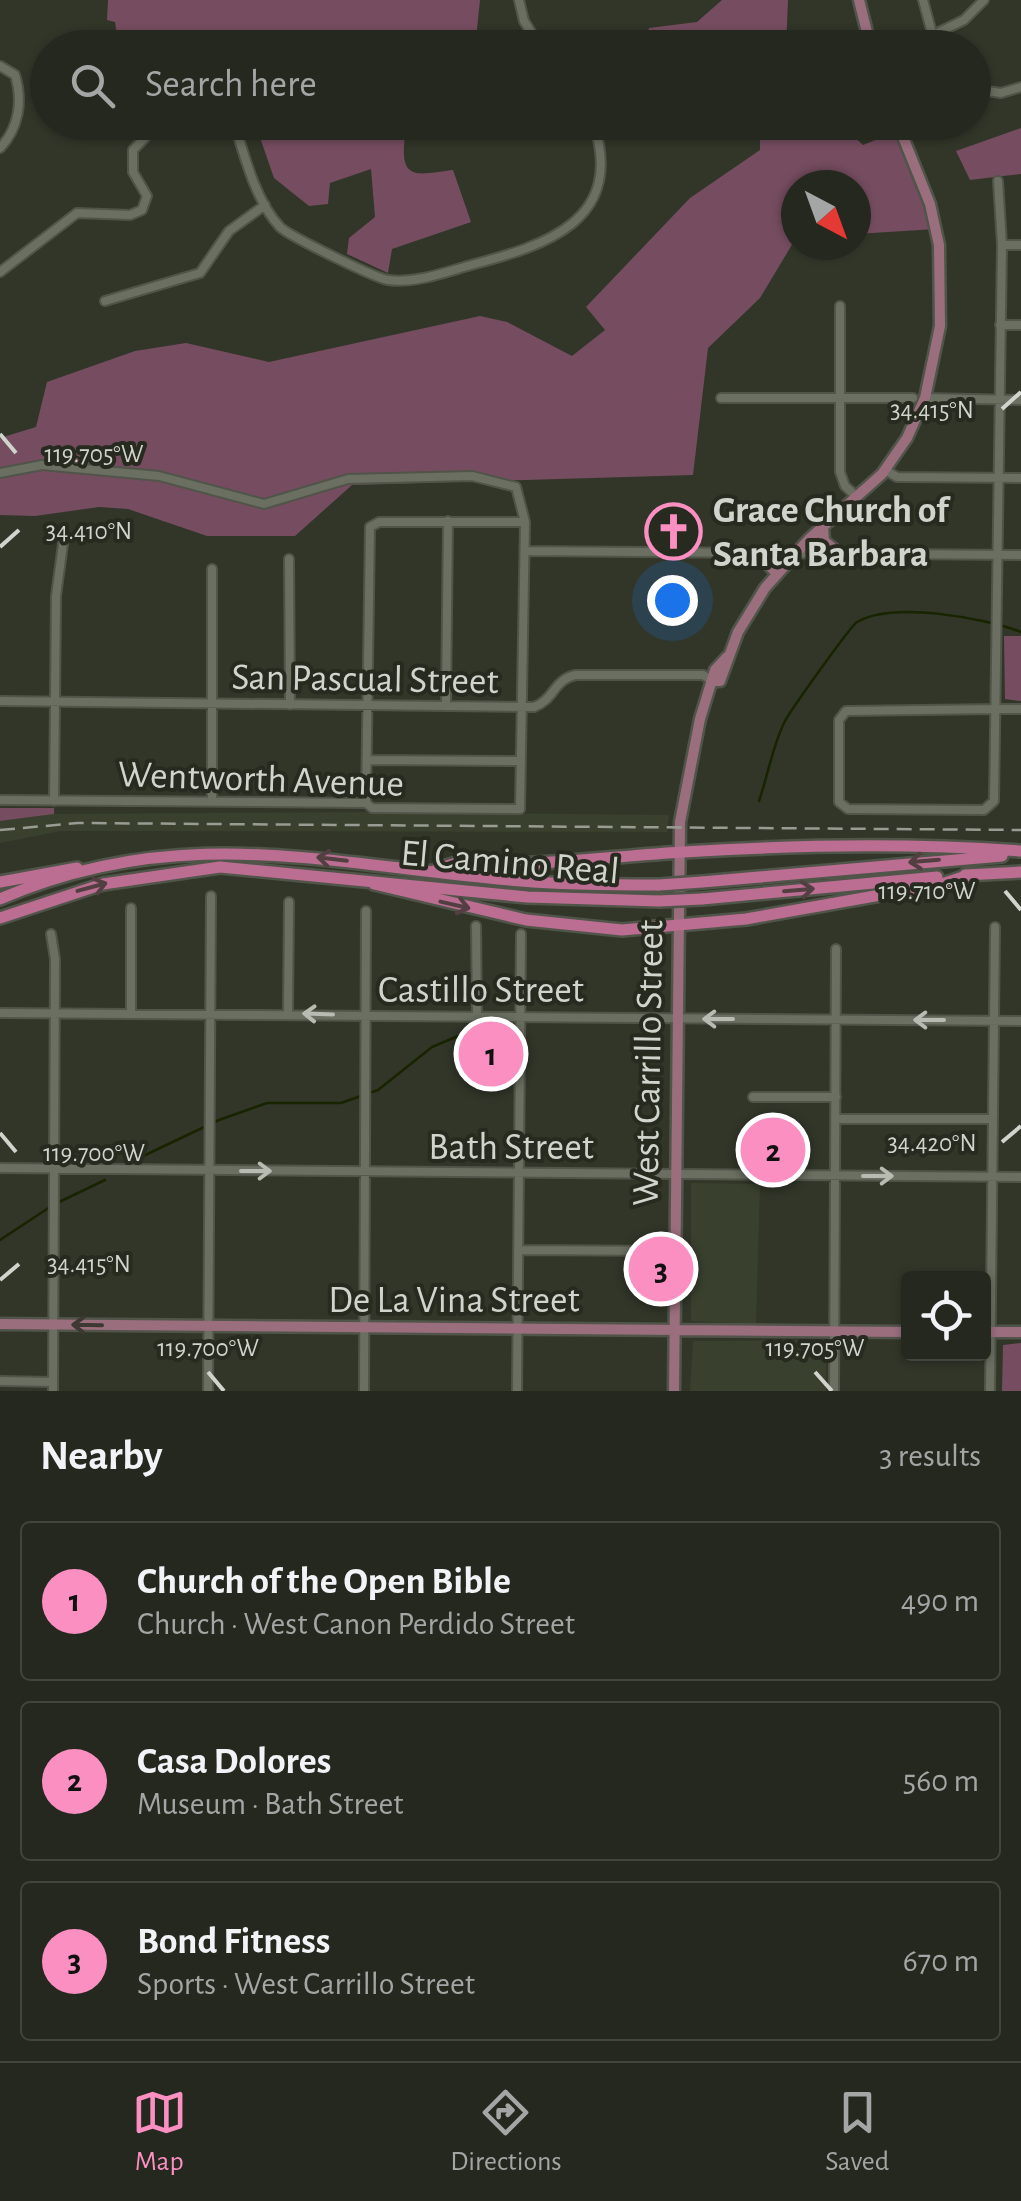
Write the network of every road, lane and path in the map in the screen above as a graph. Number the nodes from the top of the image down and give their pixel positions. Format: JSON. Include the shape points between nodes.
{"nodes":[{"id":1,"x":519,"y":0,"type":"edge"},
{"id":2,"x":860,"y":0,"type":"edge"},
{"id":3,"x":923,"y":0,"type":"edge"},
{"id":4,"x":984,"y":0,"type":"edge"},
{"id":5,"x":530,"y":30,"type":"edge"},
{"id":6,"x":867,"y":30,"type":"edge"},
{"id":7,"x":932,"y":30,"type":"edge"},
{"id":8,"x":943,"y":30,"type":"edge"},
{"id":9,"x":0,"y":66,"type":"edge"},
{"id":10,"x":1021,"y":87,"type":"edge"},
{"id":11,"x":991,"y":92,"type":"edge"},
{"id":12,"x":139,"y":140,"type":"edge"},
{"id":13,"x":241,"y":140,"type":"edge"},
{"id":14,"x":595,"y":140,"type":"edge"},
{"id":15,"x":905,"y":140,"type":"edge"},
{"id":16,"x":0,"y":148,"type":"edge"},
{"id":17,"x":998,"y":180,"type":"dead end"},
{"id":18,"x":265,"y":205,"type":"junction"},
{"id":19,"x":1002,"y":245,"type":"junction"},
{"id":20,"x":1021,"y":245,"type":"edge"},
{"id":21,"x":0,"y":272,"type":"edge"},
{"id":22,"x":105,"y":301,"type":"dead end"},
{"id":23,"x":840,"y":306,"type":"dead end"},
{"id":24,"x":1000,"y":325,"type":"junction"},
{"id":25,"x":1021,"y":325,"type":"edge"},
{"id":26,"x":720,"y":398,"type":"dead end"},
{"id":27,"x":843,"y":398,"type":"junction"},
{"id":28,"x":912,"y":398,"type":"dead end"},
{"id":29,"x":926,"y":398,"type":"junction"},
{"id":30,"x":1000,"y":400,"type":"junction"},
{"id":31,"x":1021,"y":400,"type":"edge"},
{"id":32,"x":884,"y":470,"type":"junction"},
{"id":33,"x":0,"y":473,"type":"edge"},
{"id":34,"x":999,"y":478,"type":"junction"},
{"id":35,"x":1021,"y":478,"type":"edge"},
{"id":36,"x":857,"y":497,"type":"junction"},
{"id":37,"x":448,"y":521,"type":"junction"},
{"id":38,"x":525,"y":522,"type":"junction"},
{"id":39,"x":823,"y":526,"type":"junction"},
{"id":40,"x":63,"y":544,"type":"dead end"},
{"id":41,"x":525,"y":551,"type":"junction"},
{"id":42,"x":756,"y":552,"type":"junction"},
{"id":43,"x":796,"y":553,"type":"junction"},
{"id":44,"x":840,"y":554,"type":"junction"},
{"id":45,"x":998,"y":555,"type":"junction"},
{"id":46,"x":1021,"y":555,"type":"edge"},
{"id":47,"x":289,"y":559,"type":"dead end"},
{"id":48,"x":212,"y":569,"type":"dead end"},
{"id":49,"x":777,"y":574,"type":"junction"},
{"id":50,"x":714,"y":681,"type":"junction"},
{"id":51,"x":0,"y":701,"type":"edge"},
{"id":52,"x":57,"y":701,"type":"junction"},
{"id":53,"x":212,"y":704,"type":"junction"},
{"id":54,"x":290,"y":705,"type":"junction"},
{"id":55,"x":446,"y":705,"type":"junction"},
{"id":56,"x":368,"y":706,"type":"junction"},
{"id":57,"x":523,"y":707,"type":"junction"},
{"id":58,"x":998,"y":709,"type":"junction"},
{"id":59,"x":1021,"y":709,"type":"edge"},
{"id":60,"x":368,"y":760,"type":"junction"},
{"id":61,"x":520,"y":762,"type":"junction"},
{"id":62,"x":0,"y":800,"type":"edge"},
{"id":63,"x":54,"y":801,"type":"junction"},
{"id":64,"x":212,"y":801,"type":"junction"},
{"id":65,"x":366,"y":802,"type":"junction"},
{"id":66,"x":678,"y":852,"type":"junction"},
{"id":67,"x":1021,"y":853,"type":"edge"},
{"id":68,"x":96,"y":867,"type":"junction"},
{"id":69,"x":429,"y":870,"type":"junction"},
{"id":70,"x":1021,"y":872,"type":"edge"},
{"id":71,"x":969,"y":874,"type":"junction"},
{"id":72,"x":361,"y":878,"type":"junction"},
{"id":73,"x":0,"y":882,"type":"edge"},
{"id":74,"x":211,"y":896,"type":"dead end"},
{"id":75,"x":0,"y":899,"type":"edge"},
{"id":76,"x":289,"y":902,"type":"dead end"},
{"id":77,"x":131,"y":908,"type":"dead end"},
{"id":78,"x":366,"y":911,"type":"dead end"},
{"id":79,"x":0,"y":918,"type":"edge"},
{"id":80,"x":476,"y":926,"type":"dead end"},
{"id":81,"x":994,"y":926,"type":"dead end"},
{"id":82,"x":50,"y":934,"type":"dead end"},
{"id":83,"x":521,"y":934,"type":"dead end"},
{"id":84,"x":679,"y":934,"type":"junction"},
{"id":85,"x":836,"y":949,"type":"dead end"},
{"id":86,"x":0,"y":1013,"type":"edge"},
{"id":87,"x":288,"y":1013,"type":"junction"},
{"id":88,"x":55,"y":1014,"type":"junction"},
{"id":89,"x":131,"y":1014,"type":"junction"},
{"id":90,"x":210,"y":1014,"type":"junction"},
{"id":91,"x":365,"y":1016,"type":"junction"},
{"id":92,"x":477,"y":1016,"type":"junction"},
{"id":93,"x":520,"y":1017,"type":"junction"},
{"id":94,"x":678,"y":1018,"type":"junction"},
{"id":95,"x":838,"y":1019,"type":"junction"},
{"id":96,"x":994,"y":1021,"type":"junction"},
{"id":97,"x":1021,"y":1021,"type":"edge"},
{"id":98,"x":753,"y":1097,"type":"dead end"},
{"id":99,"x":836,"y":1097,"type":"junction"},
{"id":100,"x":836,"y":1119,"type":"junction"},
{"id":101,"x":993,"y":1120,"type":"junction"},
{"id":102,"x":0,"y":1168,"type":"edge"},
{"id":103,"x":54,"y":1168,"type":"junction"},
{"id":104,"x":207,"y":1171,"type":"junction"},
{"id":105,"x":364,"y":1172,"type":"junction"},
{"id":106,"x":519,"y":1173,"type":"junction"},
{"id":107,"x":676,"y":1174,"type":"junction"},
{"id":108,"x":835,"y":1176,"type":"junction"},
{"id":109,"x":994,"y":1177,"type":"junction"},
{"id":110,"x":1021,"y":1177,"type":"edge"},
{"id":111,"x":518,"y":1250,"type":"junction"},
{"id":112,"x":675,"y":1251,"type":"junction"},
{"id":113,"x":990,"y":1271,"type":"edge"},
{"id":114,"x":0,"y":1324,"type":"edge"},
{"id":115,"x":52,"y":1325,"type":"junction"},
{"id":116,"x":208,"y":1326,"type":"junction"},
{"id":117,"x":364,"y":1328,"type":"junction"},
{"id":118,"x":518,"y":1328,"type":"junction"},
{"id":119,"x":674,"y":1330,"type":"junction"},
{"id":120,"x":835,"y":1330,"type":"junction"},
{"id":121,"x":991,"y":1331,"type":"edge"},
{"id":122,"x":901,"y":1332,"type":"edge"},
{"id":123,"x":1021,"y":1332,"type":"edge"},
{"id":124,"x":989,"y":1361,"type":"edge"},
{"id":125,"x":0,"y":1381,"type":"edge"},
{"id":126,"x":52,"y":1386,"type":"edge"},
{"id":127,"x":208,"y":1391,"type":"edge"},
{"id":128,"x":364,"y":1391,"type":"edge"},
{"id":129,"x":517,"y":1391,"type":"edge"},
{"id":130,"x":674,"y":1391,"type":"edge"},
{"id":131,"x":834,"y":1391,"type":"edge"},
{"id":132,"x":990,"y":1391,"type":"edge"}],
"edges":[{"from":1,"to":5,"type":"street"},
{"from":2,"to":6,"type":"main road"},
{"from":3,"to":7,"type":"street"},
{"from":4,"to":8,"type":"street"},
{"from":9,"to":16,"type":"street","via":[[15,75],[18,102],[16,126]]},
{"from":10,"to":11,"type":"street"},
{"from":12,"to":21,"type":"street","via":[[132,158],[147,196],[142,210],[67,217]]},
{"from":13,"to":18,"type":"street"},
{"from":14,"to":18,"type":"street","via":[[599,170],[576,221],[544,244],[400,281],[380,278],[286,232]]},
{"from":15,"to":29,"type":"main road","name":"West Carrillo Street","via":[[938,246],[938,347]]},
{"from":17,"to":19,"type":"street"},
{"from":18,"to":22,"type":"street","via":[[229,231],[200,273]]},
{"from":19,"to":20,"type":"street"},
{"from":19,"to":24,"type":"street"},
{"from":23,"to":27,"type":"street"},
{"from":24,"to":25,"type":"street"},
{"from":24,"to":30,"type":"street"},
{"from":26,"to":27,"type":"street"},
{"from":27,"to":28,"type":"street"},
{"from":27,"to":36,"type":"street","via":[[840,476]]},
{"from":29,"to":30,"type":"street"},
{"from":29,"to":32,"type":"main road","name":"West Carrillo Street"},
{"from":30,"to":31,"type":"street"},
{"from":30,"to":34,"type":"street"},
{"from":32,"to":34,"type":"street","via":[[897,477]]},
{"from":32,"to":36,"type":"main road","name":"West Carrillo Street"},
{"from":33,"to":38,"type":"street","via":[[42,465],[159,476],[264,504],[348,478],[483,476],[519,491]]},
{"from":34,"to":35,"type":"street"},
{"from":34,"to":45,"type":"street"},
{"from":36,"to":39,"type":"main road","name":"West Carrillo Street"},
{"from":37,"to":38,"type":"street"},
{"from":37,"to":55,"type":"street"},
{"from":37,"to":56,"type":"street","via":[[376,522],[367,534]]},
{"from":38,"to":41,"type":"street"},
{"from":39,"to":43,"type":"main road","name":"West Carrillo Street"},
{"from":39,"to":44,"type":"main road","via":[[824,540]]},
{"from":40,"to":52,"type":"street","via":[[56,596]]},
{"from":41,"to":42,"type":"street"},
{"from":41,"to":57,"type":"street"},
{"from":42,"to":43,"type":"street"},
{"from":42,"to":49,"type":"main road"},
{"from":43,"to":44,"type":"street"},
{"from":43,"to":49,"type":"main road","name":"West Carrillo Street"},
{"from":44,"to":45,"type":"street"},
{"from":45,"to":46,"type":"street"},
{"from":45,"to":58,"type":"street"},
{"from":47,"to":54,"type":"street"},
{"from":48,"to":53,"type":"street"},
{"from":49,"to":50,"type":"main road","name":"West Carrillo Street","via":[[751,610],[720,681]]},
{"from":50,"to":57,"type":"street","name":"San Pascual Street","via":[[703,675],[576,675],[559,682],[541,705]]},
{"from":50,"to":66,"type":"main road","name":"West Carrillo Street","via":[[686,774]]},
{"from":51,"to":52,"type":"street","name":"San Pascual Street"},
{"from":52,"to":53,"type":"street","name":"San Pascual Street"},
{"from":52,"to":63,"type":"street"},
{"from":53,"to":54,"type":"street","name":"San Pascual Street"},
{"from":53,"to":64,"type":"street"},
{"from":54,"to":56,"type":"street","name":"San Pascual Street"},
{"from":55,"to":56,"type":"street","name":"San Pascual Street"},
{"from":55,"to":57,"type":"street","name":"San Pascual Street"},
{"from":56,"to":60,"type":"street"},
{"from":57,"to":61,"type":"street"},
{"from":58,"to":58,"type":"street","via":[[842,713],[840,802],[844,808],[984,810],[994,801]]},
{"from":58,"to":59,"type":"street"},
{"from":60,"to":61,"type":"street"},
{"from":60,"to":65,"type":"street"},
{"from":61,"to":65,"type":"street","name":"Wentworth Avenue","via":[[520,810],[403,810]]},
{"from":62,"to":63,"type":"street","name":"Wentworth Avenue"},
{"from":63,"to":64,"type":"street","name":"Wentworth Avenue"},
{"from":64,"to":65,"type":"street","name":"Wentworth Avenue"},
{"from":66,"to":67,"type":"highway","via":[[935,845]]},
{"from":66,"to":69,"type":"highway"},
{"from":66,"to":84,"type":"main road","name":"West Carrillo Street"},
{"from":67,"to":69,"type":"highway","name":"El Camino Real","one_way":true,"bridge":true,"via":[[658,885],[520,882]]},
{"from":69,"to":68,"type":"highway","name":"El Camino Real","one_way":true,"via":[[245,851]]},
{"from":68,"to":73,"type":"highway"},
{"from":68,"to":75,"type":"highway","name":"El Camino Real"},
{"from":70,"to":71,"type":"highway","name":"El Camino Real"},
{"from":72,"to":71,"type":"highway","name":"El Camino Real","one_way":true,"bridge":true,"via":[[527,897],[658,901]]},
{"from":71,"to":84,"type":"highway"},
{"from":79,"to":72,"type":"highway","name":"El Camino Real","one_way":true,"via":[[103,884],[181,871],[263,868]]},
{"from":72,"to":84,"type":"highway","one_way":true,"via":[[388,890],[545,924]]},
{"from":74,"to":90,"type":"street"},
{"from":76,"to":87,"type":"street"},
{"from":77,"to":89,"type":"street"},
{"from":78,"to":91,"type":"street"},
{"from":80,"to":92,"type":"street"},
{"from":81,"to":96,"type":"street"},
{"from":82,"to":88,"type":"street"},
{"from":83,"to":93,"type":"street"},
{"from":84,"to":94,"type":"main road","name":"West Carrillo Street"},
{"from":85,"to":95,"type":"street"},
{"from":86,"to":88,"type":"street","name":"Castillo Street"},
{"from":87,"to":90,"type":"street","name":"Castillo Street"},
{"from":91,"to":87,"type":"street","name":"Castillo Street","one_way":true},
{"from":88,"to":89,"type":"street","name":"Castillo Street"},
{"from":88,"to":103,"type":"street"},
{"from":89,"to":90,"type":"street","name":"Castillo Street"},
{"from":90,"to":104,"type":"street"},
{"from":91,"to":92,"type":"street","name":"Castillo Street"},
{"from":91,"to":105,"type":"street"},
{"from":92,"to":93,"type":"street","name":"Castillo Street"},
{"from":93,"to":94,"type":"street","name":"Castillo Street"},
{"from":93,"to":106,"type":"street"},
{"from":95,"to":94,"type":"street","name":"Castillo Street","one_way":true},
{"from":94,"to":107,"type":"main road","name":"West Carrillo Street"},
{"from":96,"to":95,"type":"street","name":"Castillo Street","one_way":true},
{"from":95,"to":99,"type":"street"},
{"from":96,"to":97,"type":"street","name":"Castillo Street"},
{"from":96,"to":101,"type":"street"},
{"from":98,"to":99,"type":"street"},
{"from":99,"to":100,"type":"street"},
{"from":100,"to":101,"type":"street"},
{"from":100,"to":108,"type":"street"},
{"from":101,"to":109,"type":"street"},
{"from":102,"to":103,"type":"street","name":"Bath Street"},
{"from":103,"to":104,"type":"street","name":"Bath Street"},
{"from":103,"to":115,"type":"street"},
{"from":104,"to":105,"type":"street","name":"Bath Street","one_way":true},
{"from":104,"to":116,"type":"street"},
{"from":105,"to":106,"type":"street","name":"Bath Street"},
{"from":105,"to":117,"type":"street"},
{"from":106,"to":107,"type":"street","name":"Bath Street"},
{"from":106,"to":111,"type":"street"},
{"from":107,"to":108,"type":"street","name":"Bath Street"},
{"from":107,"to":112,"type":"main road","name":"West Carrillo Street"},
{"from":108,"to":109,"type":"street","name":"Bath Street","one_way":true},
{"from":108,"to":120,"type":"street"},
{"from":109,"to":110,"type":"street","name":"Bath Street"},
{"from":109,"to":113,"type":"street"},
{"from":111,"to":112,"type":"street"},
{"from":111,"to":118,"type":"street"},
{"from":112,"to":119,"type":"main road","name":"West Carrillo Street"},
{"from":114,"to":115,"type":"main road","name":"De La Vina Street"},
{"from":116,"to":115,"type":"main road","name":"De La Vina Street","one_way":true},
{"from":115,"to":126,"type":"street"},
{"from":116,"to":117,"type":"main road","name":"De La Vina Street"},
{"from":116,"to":127,"type":"street"},
{"from":117,"to":118,"type":"main road","name":"De La Vina Street"},
{"from":117,"to":128,"type":"street"},
{"from":118,"to":119,"type":"main road","name":"De La Vina Street"},
{"from":118,"to":129,"type":"street"},
{"from":119,"to":120,"type":"main road","name":"De La Vina Street"},
{"from":119,"to":130,"type":"main road","name":"West Carrillo Street"},
{"from":120,"to":122,"type":"main road","name":"De La Vina Street"},
{"from":120,"to":131,"type":"street"},
{"from":121,"to":123,"type":"main road"},
{"from":124,"to":132,"type":"street"},
{"from":125,"to":126,"type":"street"}]}
